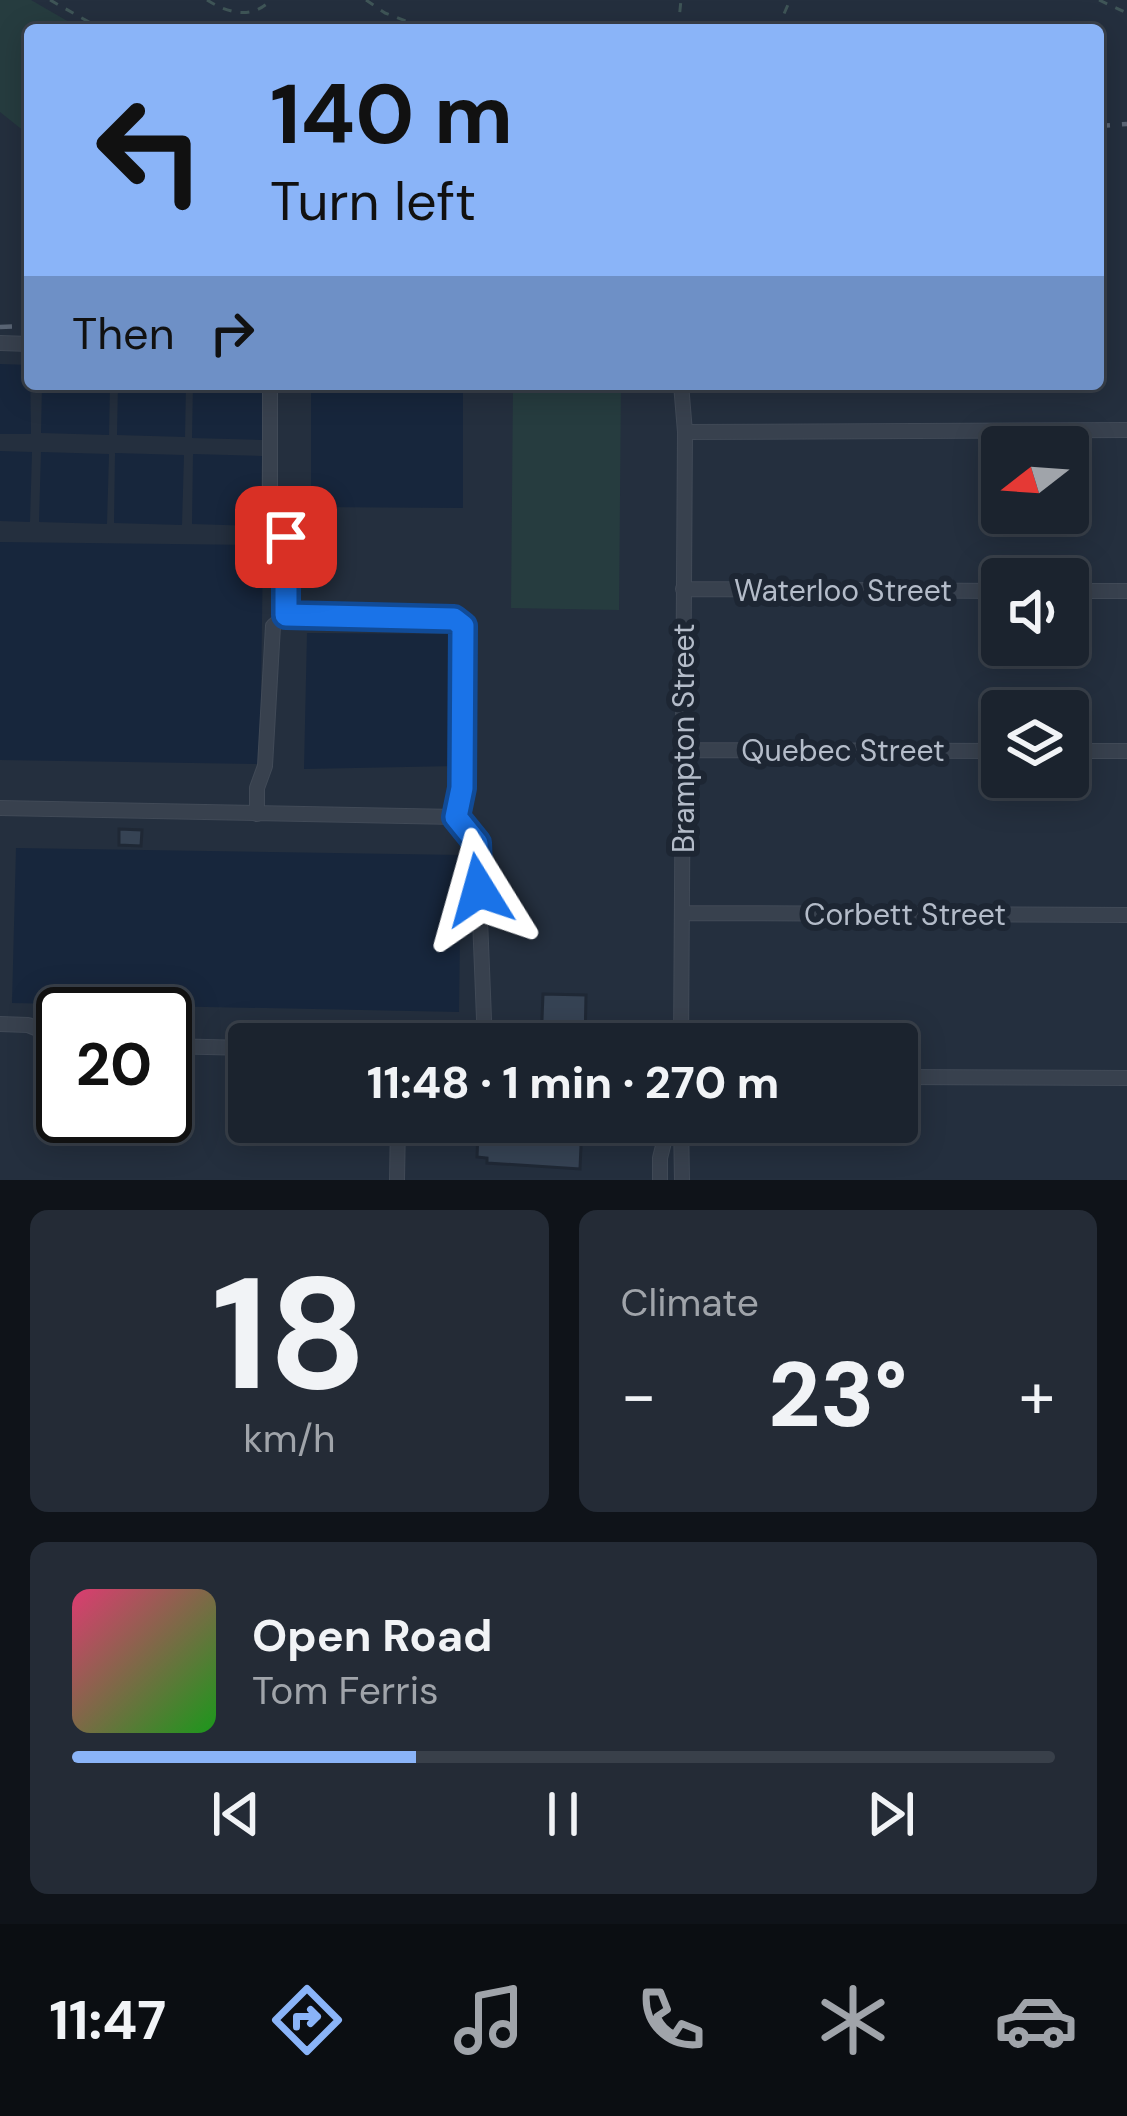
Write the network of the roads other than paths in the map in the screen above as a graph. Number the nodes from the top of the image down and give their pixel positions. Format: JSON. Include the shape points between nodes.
{"nodes":[{"id":1,"x":270,"y":390,"type":"edge"},
{"id":2,"x":682,"y":390,"type":"edge"},
{"id":3,"x":1127,"y":430,"type":"edge"},
{"id":4,"x":685,"y":432,"type":"junction"},
{"id":5,"x":683,"y":589,"type":"junction"},
{"id":6,"x":981,"y":591,"type":"edge"},
{"id":7,"x":1089,"y":591,"type":"edge"},
{"id":8,"x":1127,"y":591,"type":"edge"},
{"id":9,"x":286,"y":615,"type":"junction"},
{"id":10,"x":683,"y":750,"type":"junction"},
{"id":11,"x":981,"y":751,"type":"edge"},
{"id":12,"x":1089,"y":751,"type":"edge"},
{"id":13,"x":1127,"y":751,"type":"edge"},
{"id":14,"x":0,"y":808,"type":"edge"},
{"id":15,"x":257,"y":814,"type":"junction"},
{"id":16,"x":456,"y":817,"type":"junction"},
{"id":17,"x":682,"y":913,"type":"junction"},
{"id":18,"x":1127,"y":915,"type":"edge"},
{"id":19,"x":484,"y":1023,"type":"edge"},
{"id":20,"x":681,"y":1023,"type":"edge"},
{"id":21,"x":0,"y":1024,"type":"edge"},
{"id":22,"x":36,"y":1028,"type":"edge"},
{"id":23,"x":192,"y":1047,"type":"edge"},
{"id":24,"x":228,"y":1048,"type":"edge"},
{"id":25,"x":918,"y":1077,"type":"edge"},
{"id":26,"x":1127,"y":1078,"type":"edge"},
{"id":27,"x":398,"y":1143,"type":"edge"},
{"id":28,"x":664,"y":1143,"type":"edge"},
{"id":29,"x":682,"y":1143,"type":"edge"},
{"id":30,"x":397,"y":1180,"type":"edge"},
{"id":31,"x":660,"y":1180,"type":"edge"},
{"id":32,"x":682,"y":1180,"type":"edge"}],
"edges":[{"from":1,"to":9,"type":"street","via":[[270,529],[286,537]]},
{"from":2,"to":4,"type":"street","name":"Brampton Street"},
{"from":3,"to":4,"type":"street"},
{"from":4,"to":5,"type":"street","name":"Brampton Street"},
{"from":5,"to":6,"type":"street","name":"Waterloo Street"},
{"from":5,"to":10,"type":"street","name":"Brampton Street"},
{"from":7,"to":8,"type":"street"},
{"from":9,"to":15,"type":"street","via":[[273,626]]},
{"from":9,"to":16,"type":"street","via":[[462,623]]},
{"from":10,"to":11,"type":"street","name":"Quebec Street"},
{"from":10,"to":17,"type":"street","name":"Brampton Street"},
{"from":12,"to":13,"type":"street"},
{"from":14,"to":15,"type":"street"},
{"from":15,"to":16,"type":"street"},
{"from":16,"to":19,"type":"street","via":[[477,843]]},
{"from":17,"to":18,"type":"street","name":"Corbett Street"},
{"from":17,"to":20,"type":"street","name":"Brampton Street"},
{"from":21,"to":22,"type":"street"},
{"from":23,"to":24,"type":"street"},
{"from":25,"to":26,"type":"street"},
{"from":27,"to":30,"type":"street"},
{"from":28,"to":31,"type":"street"},
{"from":29,"to":32,"type":"street"}]}
